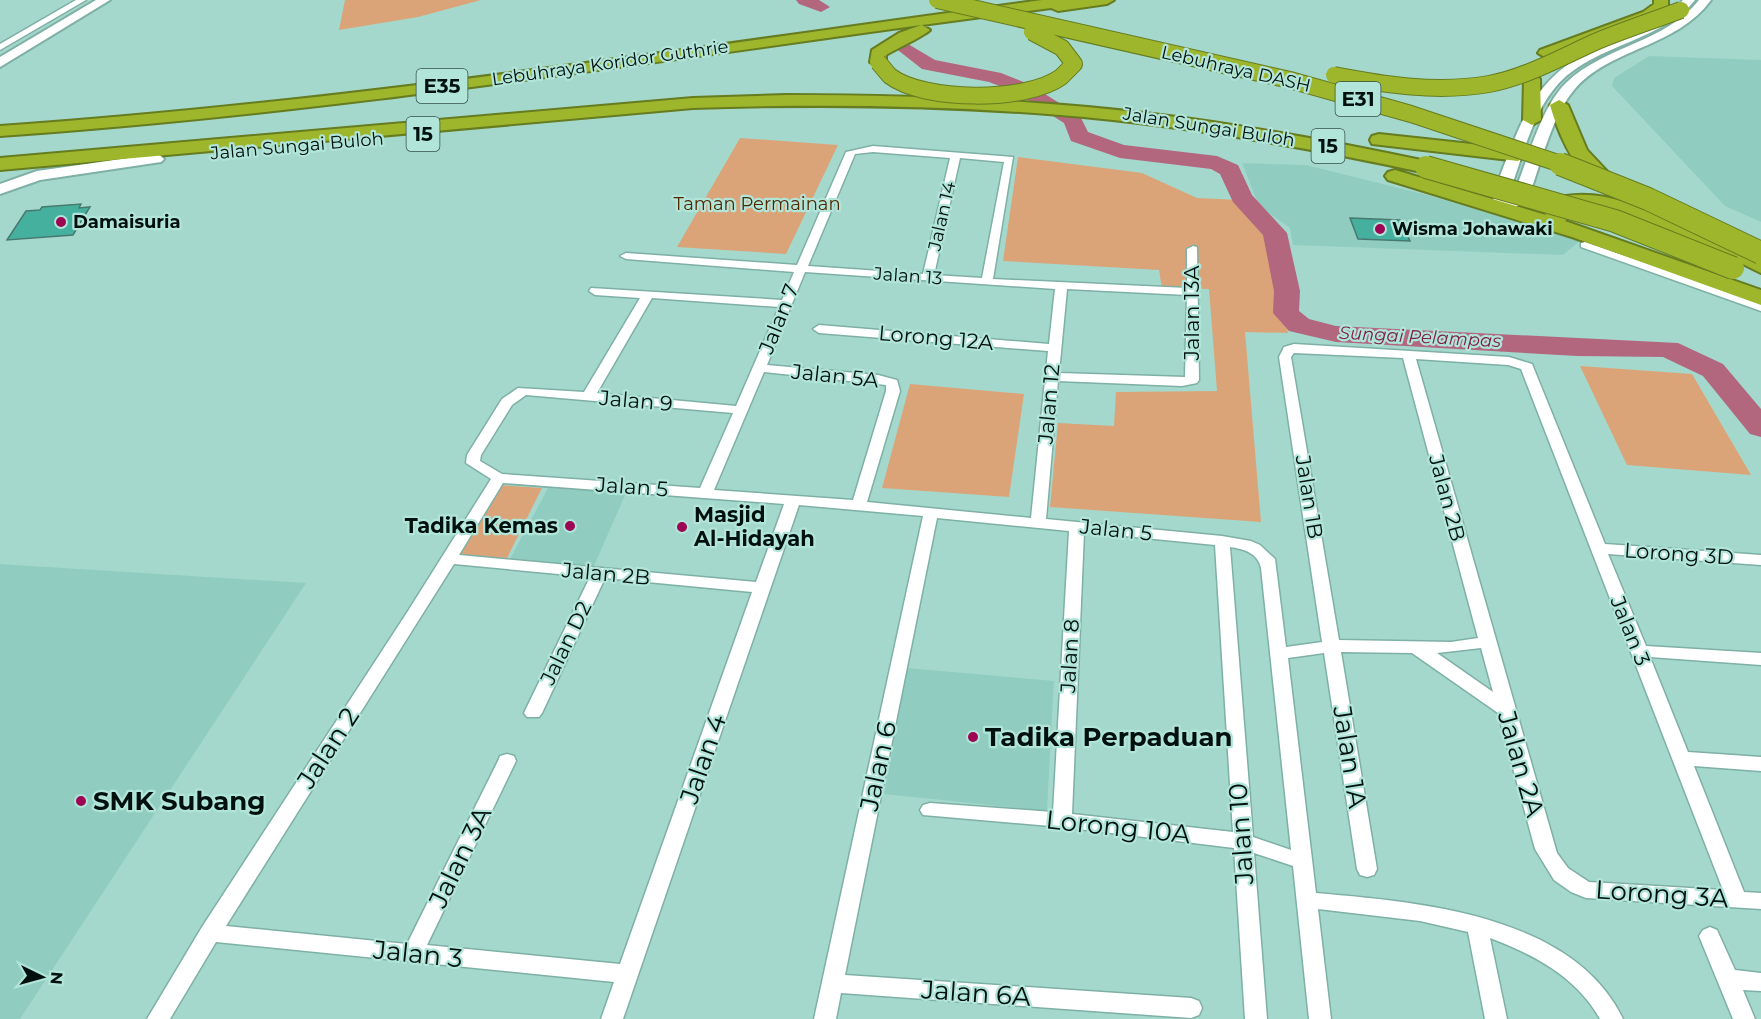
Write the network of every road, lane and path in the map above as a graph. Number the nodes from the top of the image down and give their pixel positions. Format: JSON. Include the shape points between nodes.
{"nodes":[{"id":1,"x":82,"y":0,"type":"edge"},
{"id":2,"x":104,"y":0,"type":"edge"},
{"id":3,"x":943,"y":0,"type":"edge"},
{"id":4,"x":1006,"y":0,"type":"edge"},
{"id":5,"x":1075,"y":0,"type":"edge"},
{"id":6,"x":1107,"y":0,"type":"edge"},
{"id":7,"x":1661,"y":0,"type":"edge"},
{"id":8,"x":1705,"y":0,"type":"edge"},
{"id":9,"x":930,"y":2,"type":"edge"},
{"id":10,"x":975,"y":5,"type":"edge"},
{"id":11,"x":1685,"y":5,"type":"edge"},
{"id":12,"x":1058,"y":7,"type":"junction"},
{"id":13,"x":884,"y":21,"type":"junction"},
{"id":14,"x":834,"y":22,"type":"junction"},
{"id":15,"x":740,"y":36,"type":"junction"},
{"id":16,"x":1132,"y":36,"type":"junction"},
{"id":17,"x":0,"y":47,"type":"edge"},
{"id":18,"x":1546,"y":53,"type":"dead end"},
{"id":19,"x":0,"y":63,"type":"edge"},
{"id":20,"x":1532,"y":79,"type":"dead end"},
{"id":21,"x":846,"y":99,"type":"junction"},
{"id":22,"x":1559,"y":105,"type":"junction"},
{"id":23,"x":1156,"y":118,"type":"junction"},
{"id":24,"x":1532,"y":120,"type":"junction"},
{"id":25,"x":0,"y":122,"type":"edge"},
{"id":26,"x":1195,"y":124,"type":"junction"},
{"id":27,"x":0,"y":131,"type":"edge"},
{"id":28,"x":956,"y":155,"type":"junction"},
{"id":29,"x":1518,"y":155,"type":"junction"},
{"id":30,"x":48,"y":159,"type":"junction"},
{"id":31,"x":156,"y":159,"type":"junction"},
{"id":32,"x":0,"y":164,"type":"edge"},
{"id":33,"x":0,"y":169,"type":"edge"},
{"id":34,"x":0,"y":174,"type":"edge"},
{"id":35,"x":0,"y":189,"type":"edge"},
{"id":36,"x":1504,"y":207,"type":"junction"},
{"id":37,"x":1761,"y":238,"type":"edge"},
{"id":38,"x":1590,"y":241,"type":"junction"},
{"id":39,"x":1193,"y":249,"type":"dead end"},
{"id":40,"x":1761,"y":253,"type":"edge"},
{"id":41,"x":626,"y":256,"type":"dead end"},
{"id":42,"x":1732,"y":260,"type":"junction"},
{"id":43,"x":1761,"y":266,"type":"edge"},
{"id":44,"x":799,"y":268,"type":"junction"},
{"id":45,"x":928,"y":277,"type":"junction"},
{"id":46,"x":1761,"y":280,"type":"edge"},
{"id":47,"x":987,"y":282,"type":"junction"},
{"id":48,"x":1061,"y":285,"type":"junction"},
{"id":49,"x":595,"y":291,"type":"dead end"},
{"id":50,"x":1191,"y":292,"type":"junction"},
{"id":51,"x":648,"y":295,"type":"junction"},
{"id":52,"x":1761,"y":298,"type":"edge"},
{"id":53,"x":785,"y":304,"type":"junction"},
{"id":54,"x":1761,"y":307,"type":"edge"},
{"id":55,"x":819,"y":329,"type":"dead end"},
{"id":56,"x":1054,"y":348,"type":"junction"},
{"id":57,"x":1408,"y":355,"type":"junction"},
{"id":58,"x":760,"y":368,"type":"junction"},
{"id":59,"x":1051,"y":377,"type":"junction"},
{"id":60,"x":589,"y":396,"type":"junction"},
{"id":61,"x":741,"y":410,"type":"junction"},
{"id":62,"x":499,"y":477,"type":"junction"},
{"id":63,"x":706,"y":492,"type":"junction"},
{"id":64,"x":793,"y":499,"type":"junction"},
{"id":65,"x":859,"y":505,"type":"junction"},
{"id":66,"x":931,"y":512,"type":"junction"},
{"id":67,"x":1038,"y":523,"type":"junction"},
{"id":68,"x":1077,"y":527,"type":"junction"},
{"id":69,"x":1221,"y":541,"type":"junction"},
{"id":70,"x":1598,"y":548,"type":"junction"},
{"id":71,"x":450,"y":559,"type":"junction"},
{"id":72,"x":1761,"y":560,"type":"edge"},
{"id":73,"x":600,"y":573,"type":"junction"},
{"id":74,"x":762,"y":588,"type":"junction"},
{"id":75,"x":1486,"y":642,"type":"junction"},
{"id":76,"x":1333,"y":646,"type":"junction"},
{"id":77,"x":1417,"y":648,"type":"junction"},
{"id":78,"x":1638,"y":651,"type":"junction"},
{"id":79,"x":1281,"y":653,"type":"junction"},
{"id":80,"x":1761,"y":659,"type":"edge"},
{"id":81,"x":1505,"y":709,"type":"junction"},
{"id":82,"x":533,"y":713,"type":"dead end"},
{"id":83,"x":1681,"y":758,"type":"junction"},
{"id":84,"x":507,"y":761,"type":"dead end"},
{"id":85,"x":1761,"y":764,"type":"edge"},
{"id":86,"x":930,"y":810,"type":"dead end"},
{"id":87,"x":1062,"y":820,"type":"junction"},
{"id":88,"x":1242,"y":841,"type":"junction"},
{"id":89,"x":1303,"y":862,"type":"junction"},
{"id":90,"x":1367,"y":869,"type":"dead end"},
{"id":91,"x":1565,"y":880,"type":"joint"},
{"id":92,"x":1737,"y":899,"type":"junction"},
{"id":93,"x":1307,"y":900,"type":"junction"},
{"id":94,"x":1761,"y":901,"type":"edge"},
{"id":95,"x":1477,"y":926,"type":"junction"},
{"id":96,"x":209,"y":933,"type":"junction"},
{"id":97,"x":1710,"y":936,"type":"dead end"},
{"id":98,"x":413,"y":953,"type":"junction"},
{"id":99,"x":628,"y":974,"type":"junction"},
{"id":100,"x":1728,"y":979,"type":"junction"},
{"id":101,"x":1761,"y":982,"type":"edge"},
{"id":102,"x":832,"y":983,"type":"junction"},
{"id":103,"x":1191,"y":1008,"type":"dead end"},
{"id":104,"x":158,"y":1019,"type":"edge"},
{"id":105,"x":612,"y":1019,"type":"edge"},
{"id":106,"x":825,"y":1019,"type":"edge"},
{"id":107,"x":1256,"y":1019,"type":"edge"},
{"id":108,"x":1320,"y":1019,"type":"edge"},
{"id":109,"x":1496,"y":1019,"type":"edge"},
{"id":110,"x":1612,"y":1019,"type":"edge"},
{"id":111,"x":1744,"y":1019,"type":"edge"}],
"edges":[{"from":1,"to":17,"type":"street"},
{"from":2,"to":19,"type":"main road"},
{"from":3,"to":9,"type":"highway"},
{"from":4,"to":13,"type":"highway","name":"Lebuhraya Koridor Guthrie","number":"E35"},
{"from":5,"to":13,"type":"highway","name":"Lebuhraya Koridor Guthrie","number":"E35"},
{"from":6,"to":12,"type":"highway"},
{"from":7,"to":18,"type":"highway","via":[[1661,6],[1648,15]]},
{"from":8,"to":22,"type":"main road","via":[[1699,11],[1681,23],[1621,53],[1570,86]]},
{"from":9,"to":10,"type":"highway","name":"Lebuhraya DASH","number":"E31","bridge":true},
{"from":10,"to":12,"type":"highway","bridge":true,"via":[[1062,46],[1074,64],[1070,72],[1045,87],[972,95],[903,82],[890,76],[878,62],[878,53],[886,46],[921,30]]},
{"from":10,"to":16,"type":"highway","name":"Lebuhraya DASH","number":"E31"},
{"from":10,"to":40,"type":"highway","name":"Lebuhraya DASH","number":"E31","bridge":true,"via":[[1289,80],[1451,126],[1569,165]]},
{"from":11,"to":16,"type":"highway","bridge":true,"via":[[1517,76],[1465,87],[1377,84]]},
{"from":11,"to":24,"type":"main road","via":[[1664,22],[1574,64],[1553,81]]},
{"from":12,"to":13,"type":"highway"},
{"from":13,"to":14,"type":"highway","name":"Lebuhraya Koridor Guthrie","number":"E35"},
{"from":14,"to":15,"type":"highway","name":"Lebuhraya Koridor Guthrie","number":"E35"},
{"from":14,"to":15,"type":"highway"},
{"from":14,"to":27,"type":"highway","name":"Lebuhraya Koridor Guthrie","number":"E35","via":[[295,106]]},
{"from":15,"to":25,"type":"highway","name":"Lebuhraya Koridor Guthrie","number":"E35","via":[[280,96]]},
{"from":16,"to":37,"type":"highway","name":"Lebuhraya DASH","number":"E31","via":[[1461,118],[1573,156]]},
{"from":20,"to":24,"type":"highway"},
{"from":21,"to":23,"type":"highway","name":"Jalan Sungai Buloh","number":"15","via":[[1003,105]]},
{"from":21,"to":30,"type":"highway","name":"Jalan Sungai Buloh","number":"15","via":[[693,103]]},
{"from":21,"to":31,"type":"highway","name":"Jalan Sungai Buloh","number":"15","via":[[623,115]]},
{"from":22,"to":36,"type":"main road","via":[[1519,201]]},
{"from":22,"to":42,"type":"highway","via":[[1566,134],[1584,163],[1602,180]]},
{"from":23,"to":26,"type":"highway","name":"Jalan Sungai Buloh","number":"15"},
{"from":23,"to":29,"type":"highway"},
{"from":24,"to":29,"type":"main road"},
{"from":26,"to":36,"type":"highway"},
{"from":26,"to":42,"type":"highway","name":"Jalan Sungai Buloh","number":"15","bridge":true,"via":[[1319,144],[1426,167],[1615,221]]},
{"from":28,"to":44,"type":"street","name":"Jalan 7","via":[[856,150],[848,155]]},
{"from":28,"to":45,"type":"street","name":"Jalan 14"},
{"from":28,"to":47,"type":"street","via":[[1010,161]]},
{"from":29,"to":36,"type":"main road","via":[[1500,196]]},
{"from":30,"to":32,"type":"highway","name":"Jalan Sungai Buloh","number":"15"},
{"from":30,"to":33,"type":"main road"},
{"from":31,"to":34,"type":"highway","name":"Jalan Sungai Buloh","number":"15"},
{"from":31,"to":35,"type":"main road","via":[[37,176]]},
{"from":36,"to":38,"type":"highway"},
{"from":38,"to":42,"type":"highway","via":[[1552,209],[1553,205],[1563,199],[1596,200]]},
{"from":38,"to":52,"type":"highway","via":[[1667,261]]},
{"from":38,"to":54,"type":"street"},
{"from":39,"to":50,"type":"street","name":"Jalan 13A"},
{"from":41,"to":44,"type":"street","name":"Jalan 13"},
{"from":42,"to":43,"type":"highway"},
{"from":42,"to":46,"type":"highway","name":"Jalan Sungai Buloh"},
{"from":44,"to":45,"type":"street","name":"Jalan 13"},
{"from":44,"to":53,"type":"street","name":"Jalan 7"},
{"from":45,"to":47,"type":"street","name":"Jalan 13"},
{"from":47,"to":48,"type":"street","name":"Jalan 13"},
{"from":48,"to":50,"type":"street","name":"Jalan 13"},
{"from":48,"to":56,"type":"street","name":"Jalan 12"},
{"from":49,"to":51,"type":"street"},
{"from":50,"to":59,"type":"street","name":"Jalan 13A","via":[[1190,381]]},
{"from":51,"to":53,"type":"street"},
{"from":51,"to":60,"type":"street"},
{"from":53,"to":58,"type":"street","name":"Jalan 7"},
{"from":55,"to":56,"type":"street","name":"Lorong 12A"},
{"from":56,"to":59,"type":"street","name":"Jalan 12"},
{"from":57,"to":70,"type":"street","name":"Jalan 3","via":[[1509,361],[1523,364],[1529,370]]},
{"from":57,"to":75,"type":"street","name":"Jalan 2B"},
{"from":57,"to":76,"type":"street","name":"Jalan 1B","via":[[1302,348],[1289,350],[1286,357]]},
{"from":58,"to":61,"type":"street","name":"Jalan 7"},
{"from":58,"to":65,"type":"street","name":"Jalan 5A","via":[[892,383],[893,391]]},
{"from":59,"to":67,"type":"street","name":"Jalan 12"},
{"from":60,"to":61,"type":"street","name":"Jalan 9"},
{"from":60,"to":62,"type":"street","name":"Jalan 9","via":[[530,391],[511,397],[474,455],[476,467]]},
{"from":61,"to":63,"type":"street","name":"Jalan 7"},
{"from":62,"to":63,"type":"street","name":"Jalan 5"},
{"from":62,"to":71,"type":"street","name":"Jalan 2"},
{"from":63,"to":64,"type":"street","name":"Jalan 5"},
{"from":64,"to":65,"type":"street","name":"Jalan 5"},
{"from":64,"to":74,"type":"street","name":"Jalan 4"},
{"from":65,"to":66,"type":"street","name":"Jalan 5"},
{"from":66,"to":67,"type":"street","name":"Jalan 5"},
{"from":66,"to":102,"type":"street","name":"Jalan 6"},
{"from":67,"to":68,"type":"street","name":"Jalan 5"},
{"from":68,"to":69,"type":"street","name":"Jalan 5"},
{"from":68,"to":87,"type":"street","name":"Jalan 8"},
{"from":69,"to":79,"type":"street","name":"Jalan 5","via":[[1246,544],[1267,559]]},
{"from":69,"to":88,"type":"street","name":"Jalan 10"},
{"from":70,"to":72,"type":"street","name":"Lorong 3D"},
{"from":70,"to":78,"type":"street","name":"Jalan 3"},
{"from":71,"to":73,"type":"street","name":"Jalan 2B"},
{"from":71,"to":96,"type":"street","name":"Jalan 2"},
{"from":73,"to":74,"type":"street","name":"Jalan 2B"},
{"from":73,"to":82,"type":"street","name":"Jalan D2"},
{"from":74,"to":99,"type":"street","name":"Jalan 4"},
{"from":75,"to":77,"type":"street"},
{"from":75,"to":81,"type":"street","name":"Jalan 2A"},
{"from":76,"to":77,"type":"street"},
{"from":76,"to":79,"type":"street"},
{"from":76,"to":90,"type":"street","name":"Jalan 1A"},
{"from":77,"to":81,"type":"street"},
{"from":78,"to":80,"type":"street"},
{"from":78,"to":83,"type":"street","name":"Jalan 3"},
{"from":79,"to":89,"type":"street","name":"Jalan 5"},
{"from":81,"to":91,"type":"street","name":"Jalan 2A","via":[[1545,849],[1553,867]]},
{"from":83,"to":85,"type":"street"},
{"from":83,"to":92,"type":"street","name":"Jalan 3"},
{"from":84,"to":98,"type":"street","name":"Jalan 3A"},
{"from":86,"to":87,"type":"street","name":"Lorong 10A"},
{"from":87,"to":88,"type":"street","name":"Lorong 10A"},
{"from":88,"to":89,"type":"street","name":"Lorong 10A"},
{"from":88,"to":107,"type":"street","name":"Jalan 10"},
{"from":89,"to":93,"type":"street","name":"Jalan 5"},
{"from":91,"to":92,"type":"street","name":"Lorong 3A","via":[[1586,890]]},
{"from":92,"to":94,"type":"street","name":"Lorong 3A"},
{"from":93,"to":95,"type":"street","via":[[1381,907]]},
{"from":93,"to":108,"type":"street","name":"Jalan 5"},
{"from":95,"to":109,"type":"street"},
{"from":95,"to":110,"type":"street","via":[[1528,944],[1565,966],[1593,989]]},
{"from":96,"to":98,"type":"street","name":"Jalan 3"},
{"from":96,"to":104,"type":"street","name":"Jalan 2"},
{"from":97,"to":100,"type":"street"},
{"from":98,"to":99,"type":"street","name":"Jalan 3"},
{"from":99,"to":105,"type":"street","name":"Jalan 4"},
{"from":100,"to":101,"type":"street"},
{"from":100,"to":111,"type":"street"},
{"from":102,"to":103,"type":"street","name":"Jalan 6A"},
{"from":102,"to":106,"type":"street","name":"Jalan 6"}]}
